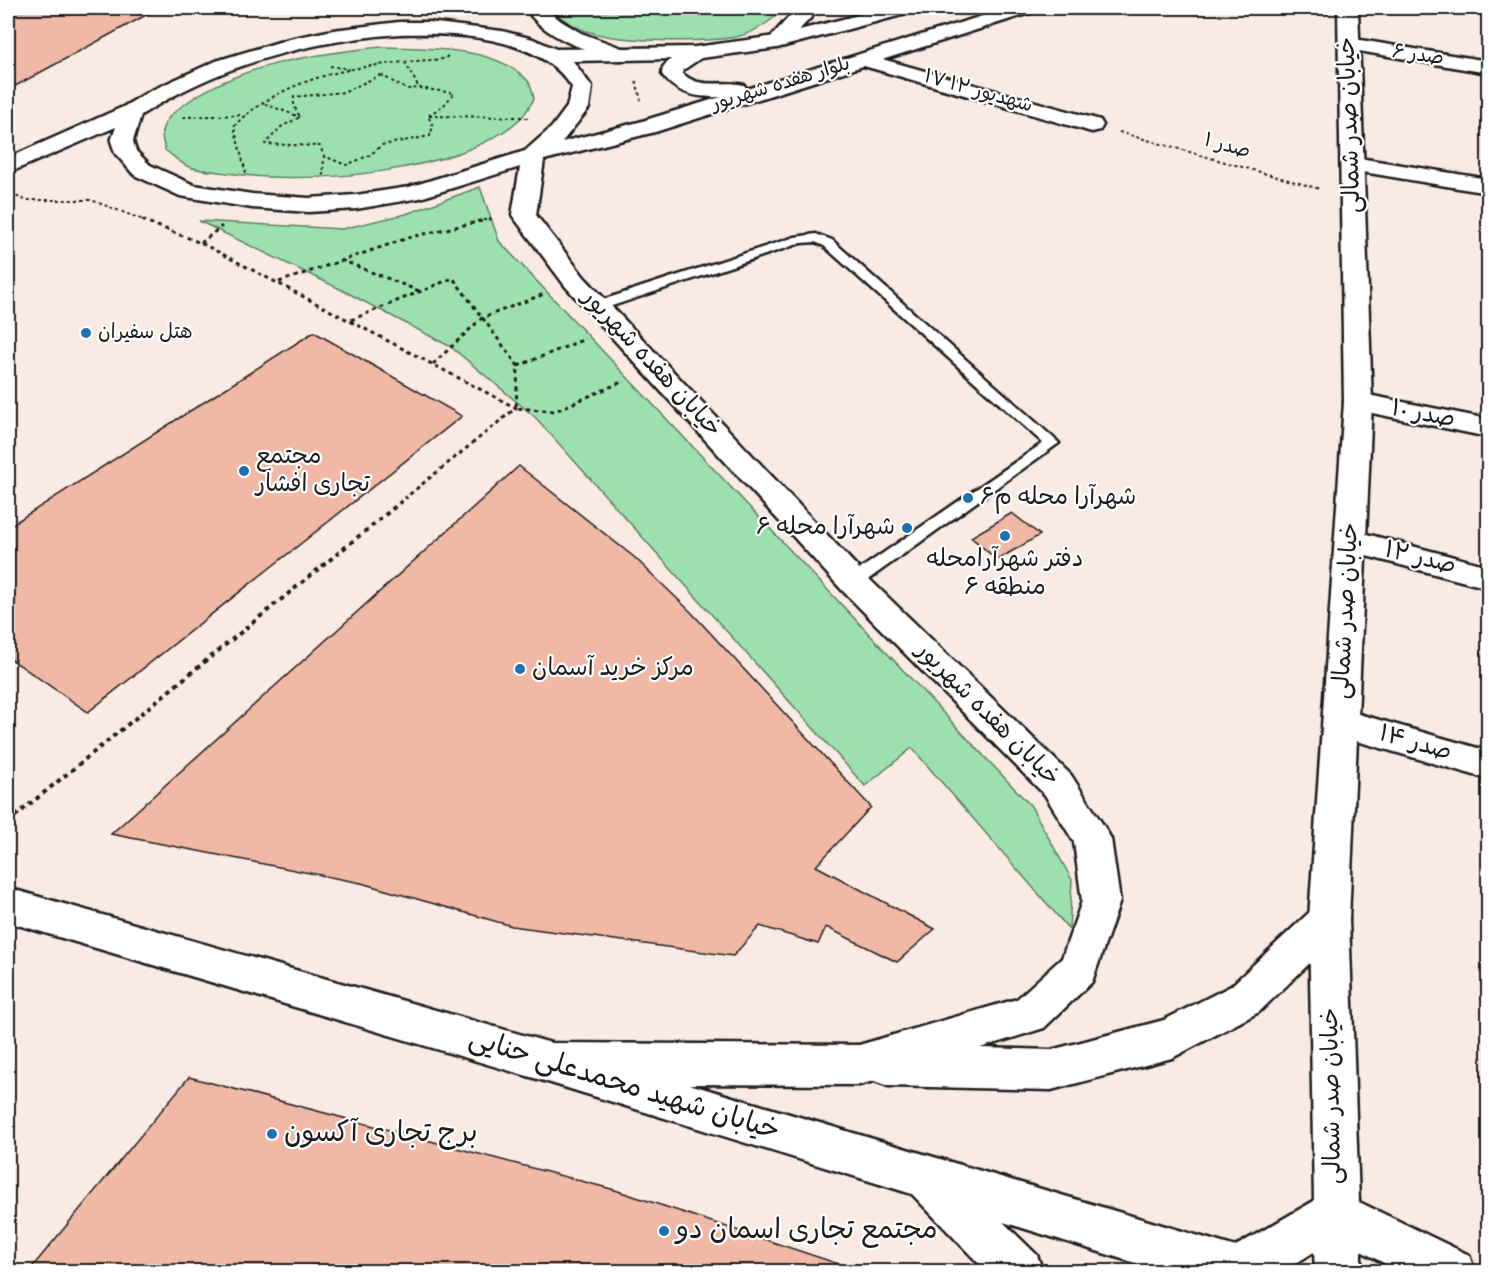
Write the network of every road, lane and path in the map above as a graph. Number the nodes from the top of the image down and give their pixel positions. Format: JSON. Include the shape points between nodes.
{"nodes":[{"id":1,"x":535,"y":8,"type":"edge"},
{"id":2,"x":807,"y":8,"type":"edge"},
{"id":3,"x":906,"y":8,"type":"edge"},
{"id":4,"x":1026,"y":8,"type":"edge"},
{"id":5,"x":1348,"y":8,"type":"edge"},
{"id":6,"x":489,"y":35,"type":"junction"},
{"id":7,"x":777,"y":42,"type":"junction"},
{"id":8,"x":1348,"y":44,"type":"junction"},
{"id":9,"x":695,"y":53,"type":"junction"},
{"id":10,"x":625,"y":54,"type":"junction"},
{"id":11,"x":554,"y":56,"type":"junction"},
{"id":12,"x":864,"y":60,"type":"junction"},
{"id":13,"x":405,"y":61,"type":"junction"},
{"id":14,"x":1488,"y":67,"type":"edge"},
{"id":15,"x":799,"y":80,"type":"junction"},
{"id":16,"x":419,"y":88,"type":"junction"},
{"id":17,"x":264,"y":104,"type":"junction"},
{"id":18,"x":131,"y":112,"type":"junction"},
{"id":19,"x":428,"y":116,"type":"junction"},
{"id":20,"x":300,"y":117,"type":"junction"},
{"id":21,"x":1092,"y":125,"type":"joint"},
{"id":22,"x":647,"y":127,"type":"junction"},
{"id":23,"x":560,"y":132,"type":"junction"},
{"id":24,"x":533,"y":156,"type":"junction"},
{"id":25,"x":1353,"y":164,"type":"junction"},
{"id":26,"x":8,"y":166,"type":"edge"},
{"id":27,"x":1488,"y":186,"type":"edge"},
{"id":28,"x":8,"y":193,"type":"edge"},
{"id":29,"x":1353,"y":199,"type":"junction"},
{"id":30,"x":252,"y":201,"type":"junction"},
{"id":31,"x":524,"y":215,"type":"junction"},
{"id":32,"x":341,"y":260,"type":"junction"},
{"id":33,"x":278,"y":283,"type":"junction"},
{"id":34,"x":420,"y":291,"type":"junction"},
{"id":35,"x":597,"y":305,"type":"junction"},
{"id":36,"x":482,"y":318,"type":"junction"},
{"id":37,"x":351,"y":320,"type":"junction"},
{"id":38,"x":433,"y":364,"type":"junction"},
{"id":39,"x":518,"y":366,"type":"junction"},
{"id":40,"x":656,"y":368,"type":"junction"},
{"id":41,"x":1358,"y":402,"type":"junction"},
{"id":42,"x":516,"y":408,"type":"junction"},
{"id":43,"x":1488,"y":428,"type":"edge"},
{"id":44,"x":1351,"y":542,"type":"junction"},
{"id":45,"x":1488,"y":577,"type":"edge"},
{"id":46,"x":853,"y":582,"type":"junction"},
{"id":47,"x":1341,"y":723,"type":"junction"},
{"id":48,"x":1488,"y":765,"type":"edge"},
{"id":49,"x":8,"y":822,"type":"edge"},
{"id":50,"x":8,"y":905,"type":"edge"},
{"id":51,"x":1329,"y":920,"type":"junction"},
{"id":52,"x":551,"y":1063,"type":"junction"},
{"id":53,"x":859,"y":1065,"type":"junction"},
{"id":54,"x":926,"y":1177,"type":"junction"},
{"id":55,"x":1335,"y":1214,"type":"junction"},
{"id":56,"x":1239,"y":1271,"type":"edge"},
{"id":57,"x":1020,"y":1272,"type":"edge"},
{"id":58,"x":1338,"y":1272,"type":"edge"},
{"id":59,"x":1452,"y":1272,"type":"edge"}],
"edges":[{"from":1,"to":10,"type":"main road","via":[[560,31],[582,43]]},
{"from":2,"to":7,"type":"main road"},
{"from":3,"to":7,"type":"main road","name":"بلوار هفده شهریور"},
{"from":4,"to":12,"type":"main road","name":"بلوار هفده شهریور"},
{"from":5,"to":8,"type":"main road","name":"خیابان صدر شمالی"},
{"from":6,"to":11,"type":"main road","via":[[527,42]]},
{"from":6,"to":13,"type":"path","via":[[451,50],[445,59]]},
{"from":6,"to":18,"type":"main road","via":[[398,28],[307,42],[200,74]]},
{"from":7,"to":9,"type":"main road","name":"بلوار هفده شهریور"},
{"from":8,"to":14,"type":"main road","name":"صدر ۶"},
{"from":8,"to":25,"type":"main road","name":"خیابان صدر شمالی"},
{"from":9,"to":10,"type":"main road","name":"بلوار هفده شهریور"},
{"from":9,"to":15,"type":"main road","via":[[673,67],[672,74],[694,89],[725,91]]},
{"from":10,"to":11,"type":"main road","name":"بلوار هفده شهریور"},
{"from":10,"to":22,"type":"path"},
{"from":11,"to":23,"type":"main road","via":[[570,69],[582,87],[578,108]]},
{"from":12,"to":15,"type":"main road","name":"بلوار هفده شهریور"},
{"from":12,"to":21,"type":"main road","name":"۱۷ شهدیور ۱۲"},
{"from":13,"to":16,"type":"path"},
{"from":13,"to":17,"type":"path","via":[[303,82]]},
{"from":15,"to":22,"type":"main road","name":"بلوار هفده شهریور"},
{"from":16,"to":19,"type":"path","via":[[454,93]]},
{"from":16,"to":20,"type":"path","via":[[406,89],[381,75],[344,92],[294,97]]},
{"from":17,"to":20,"type":"path"},
{"from":17,"to":30,"type":"path","via":[[243,115],[234,127]]},
{"from":18,"to":26,"type":"main road"},
{"from":18,"to":30,"type":"main road","name":"بلوار هفده شهریور","via":[[122,141],[126,153],[142,170],[188,191]]},
{"from":19,"to":20,"type":"path","via":[[433,126],[430,135],[382,145],[346,165],[324,156],[320,146],[265,144],[281,127]]},
{"from":19,"to":23,"type":"path","via":[[523,117]]},
{"from":21,"to":29,"type":"path","name":"صدر ۱"},
{"from":22,"to":24,"type":"main road","name":"بلوار هفده شهریور"},
{"from":23,"to":24,"type":"main road"},
{"from":24,"to":30,"type":"main road","name":"بلوار هفده شهریور","via":[[463,179],[356,202]]},
{"from":24,"to":31,"type":"main road"},
{"from":25,"to":27,"type":"main road"},
{"from":25,"to":29,"type":"main road","name":"خیابان صدر شمالی"},
{"from":28,"to":33,"type":"path","via":[[25,200],[91,200],[201,243]]},
{"from":29,"to":41,"type":"main road","name":"خیابان صدر شمالی"},
{"from":31,"to":32,"type":"path","via":[[468,222]]},
{"from":31,"to":35,"type":"main road","name":"خیابان هفده شهریور"},
{"from":32,"to":33,"type":"path"},
{"from":32,"to":34,"type":"path"},
{"from":33,"to":37,"type":"path"},
{"from":34,"to":36,"type":"path","via":[[453,278]]},
{"from":34,"to":37,"type":"path"},
{"from":35,"to":36,"type":"path"},
{"from":35,"to":39,"type":"path"},
{"from":35,"to":40,"type":"main road","name":"خیابان هفده شهریور"},
{"from":35,"to":46,"type":"lane","via":[[799,240],[816,238],[828,243],[1052,443]]},
{"from":36,"to":38,"type":"path"},
{"from":36,"to":39,"type":"path"},
{"from":37,"to":38,"type":"path"},
{"from":38,"to":42,"type":"path"},
{"from":39,"to":42,"type":"path"},
{"from":40,"to":42,"type":"path","via":[[555,411]]},
{"from":40,"to":46,"type":"main road","name":"خیابان هفده شهریور"},
{"from":41,"to":43,"type":"main road","name":"صدر ۱۰"},
{"from":41,"to":44,"type":"main road","name":"خیابان صدر شمالی"},
{"from":42,"to":49,"type":"path"},
{"from":44,"to":45,"type":"main road","name":"صدر ۱۲"},
{"from":44,"to":47,"type":"main road","name":"خیابان صدر شمالی"},
{"from":46,"to":53,"type":"main road","name":"خیابان هفده شهریور","via":[[1059,785],[1092,839],[1101,901],[1078,969],[1029,1014]]},
{"from":47,"to":48,"type":"main road","name":"صدر ۱۴"},
{"from":47,"to":51,"type":"main road","name":"خیابان صدر شمالی"},
{"from":50,"to":52,"type":"main road","name":"خیابان شهید محمدعلی حنایی"},
{"from":51,"to":53,"type":"main road","via":[[1245,999],[1172,1038],[1051,1070]]},
{"from":51,"to":55,"type":"main road","name":"خیابان صدر شمالی"},
{"from":52,"to":53,"type":"main road","name":"خیابان هفده شهریور"},
{"from":52,"to":54,"type":"main road","name":"خیابان شهید محمدعلی حنایی"},
{"from":54,"to":56,"type":"main road","name":"خیابان شهید محمدعلی حنایی"},
{"from":54,"to":57,"type":"main road"},
{"from":55,"to":56,"type":"main road"},
{"from":55,"to":58,"type":"main road","name":"خیابان صدر شمالی"},
{"from":55,"to":59,"type":"main road"}]}
